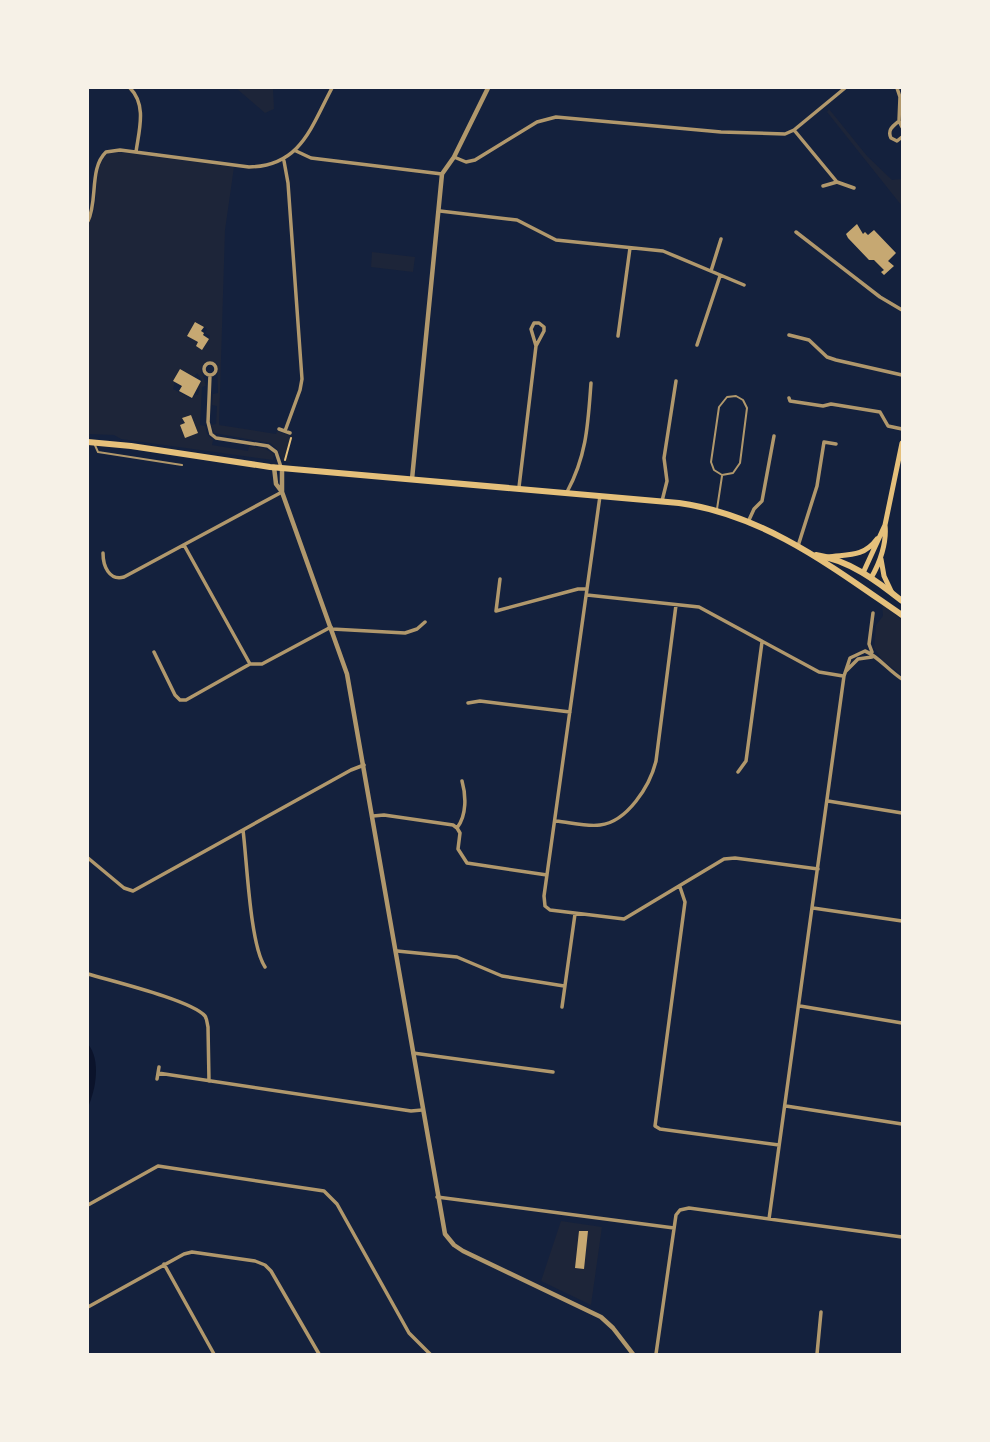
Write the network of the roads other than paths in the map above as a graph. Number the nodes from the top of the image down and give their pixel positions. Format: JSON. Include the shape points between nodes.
{"nodes":[{"id":1,"x":130,"y":88,"type":"edge"},
{"id":2,"x":332,"y":88,"type":"edge"},
{"id":3,"x":479,"y":88,"type":"edge"},
{"id":4,"x":845,"y":88,"type":"edge"},
{"id":5,"x":897,"y":88,"type":"edge"},
{"id":6,"x":487,"y":89,"type":"edge"},
{"id":7,"x":899,"y":121,"type":"junction"},
{"id":8,"x":902,"y":127,"type":"edge"},
{"id":9,"x":794,"y":130,"type":"junction"},
{"id":10,"x":902,"y":137,"type":"edge"},
{"id":11,"x":296,"y":150,"type":"junction"},
{"id":12,"x":136,"y":152,"type":"junction"},
{"id":13,"x":454,"y":157,"type":"junction"},
{"id":14,"x":284,"y":160,"type":"junction"},
{"id":15,"x":442,"y":174,"type":"junction"},
{"id":16,"x":837,"y":182,"type":"junction"},
{"id":17,"x":823,"y":186,"type":"dead end"},
{"id":18,"x":854,"y":188,"type":"dead end"},
{"id":19,"x":440,"y":211,"type":"junction"},
{"id":20,"x":88,"y":220,"type":"edge"},
{"id":21,"x":796,"y":232,"type":"dead end"},
{"id":22,"x":721,"y":239,"type":"dead end"},
{"id":23,"x":630,"y":247,"type":"junction"},
{"id":24,"x":711,"y":271,"type":"junction"},
{"id":25,"x":720,"y":276,"type":"junction"},
{"id":26,"x":744,"y":285,"type":"dead end"},
{"id":27,"x":902,"y":310,"type":"edge"},
{"id":28,"x":789,"y":335,"type":"dead end"},
{"id":29,"x":618,"y":336,"type":"dead end"},
{"id":30,"x":697,"y":345,"type":"dead end"},
{"id":31,"x":536,"y":346,"type":"junction"},
{"id":32,"x":210,"y":375,"type":"dead end"},
{"id":33,"x":902,"y":375,"type":"edge"},
{"id":34,"x":676,"y":381,"type":"dead end"},
{"id":35,"x":591,"y":383,"type":"dead end"},
{"id":36,"x":789,"y":398,"type":"dead end"},
{"id":37,"x":902,"y":429,"type":"edge"},
{"id":38,"x":285,"y":431,"type":"road end"},
{"id":39,"x":774,"y":436,"type":"dead end"},
{"id":40,"x":90,"y":442,"type":"edge"},
{"id":41,"x":902,"y":443,"type":"edge"},
{"id":42,"x":836,"y":444,"type":"dead end"},
{"id":43,"x":182,"y":465,"type":"dead end"},
{"id":44,"x":278,"y":468,"type":"junction"},
{"id":45,"x":723,"y":475,"type":"junction"},
{"id":46,"x":412,"y":479,"type":"junction"},
{"id":47,"x":519,"y":488,"type":"junction"},
{"id":48,"x":282,"y":492,"type":"junction"},
{"id":49,"x":566,"y":493,"type":"junction"},
{"id":50,"x":600,"y":496,"type":"junction"},
{"id":51,"x":662,"y":501,"type":"junction"},
{"id":52,"x":717,"y":509,"type":"junction"},
{"id":53,"x":749,"y":520,"type":"junction"},
{"id":54,"x":885,"y":525,"type":"junction"},
{"id":55,"x":879,"y":536,"type":"junction"},
{"id":56,"x":184,"y":545,"type":"junction"},
{"id":57,"x":798,"y":546,"type":"junction"},
{"id":58,"x":103,"y":553,"type":"dead end"},
{"id":59,"x":816,"y":555,"type":"junction"},
{"id":60,"x":827,"y":556,"type":"junction"},
{"id":61,"x":880,"y":556,"type":"junction"},
{"id":62,"x":863,"y":573,"type":"junction"},
{"id":63,"x":871,"y":578,"type":"junction"},
{"id":64,"x":500,"y":579,"type":"dead end"},
{"id":65,"x":856,"y":583,"type":"junction"},
{"id":66,"x":864,"y":588,"type":"junction"},
{"id":67,"x":587,"y":589,"type":"junction"},
{"id":68,"x":892,"y":593,"type":"junction"},
{"id":69,"x":587,"y":596,"type":"junction"},
{"id":70,"x":902,"y":601,"type":"edge"},
{"id":71,"x":676,"y":605,"type":"junction"},
{"id":72,"x":873,"y":613,"type":"dead end"},
{"id":73,"x":902,"y":615,"type":"edge"},
{"id":74,"x":425,"y":622,"type":"dead end"},
{"id":75,"x":332,"y":628,"type":"junction"},
{"id":76,"x":762,"y":642,"type":"junction"},
{"id":77,"x":154,"y":652,"type":"dead end"},
{"id":78,"x":874,"y":657,"type":"junction"},
{"id":79,"x":250,"y":664,"type":"junction"},
{"id":80,"x":844,"y":674,"type":"junction"},
{"id":81,"x":902,"y":678,"type":"edge"},
{"id":82,"x":468,"y":703,"type":"dead end"},
{"id":83,"x":570,"y":712,"type":"junction"},
{"id":84,"x":364,"y":765,"type":"junction"},
{"id":85,"x":738,"y":772,"type":"dead end"},
{"id":86,"x":462,"y":781,"type":"dead end"},
{"id":87,"x":828,"y":801,"type":"junction"},
{"id":88,"x":902,"y":813,"type":"edge"},
{"id":89,"x":373,"y":816,"type":"junction"},
{"id":90,"x":556,"y":821,"type":"junction"},
{"id":91,"x":457,"y":828,"type":"junction"},
{"id":92,"x":243,"y":830,"type":"junction"},
{"id":93,"x":88,"y":858,"type":"edge"},
{"id":94,"x":818,"y":869,"type":"junction"},
{"id":95,"x":547,"y":875,"type":"junction"},
{"id":96,"x":680,"y":887,"type":"junction"},
{"id":97,"x":813,"y":908,"type":"junction"},
{"id":98,"x":575,"y":914,"type":"junction"},
{"id":99,"x":902,"y":921,"type":"edge"},
{"id":100,"x":397,"y":951,"type":"junction"},
{"id":101,"x":265,"y":967,"type":"dead end"},
{"id":102,"x":88,"y":974,"type":"edge"},
{"id":103,"x":564,"y":986,"type":"junction"},
{"id":104,"x":800,"y":1006,"type":"junction"},
{"id":105,"x":562,"y":1007,"type":"dead end"},
{"id":106,"x":902,"y":1023,"type":"edge"},
{"id":107,"x":413,"y":1053,"type":"junction"},
{"id":108,"x":159,"y":1067,"type":"dead end"},
{"id":109,"x":553,"y":1072,"type":"dead end"},
{"id":110,"x":158,"y":1073,"type":"junction"},
{"id":111,"x":157,"y":1079,"type":"dead end"},
{"id":112,"x":209,"y":1081,"type":"junction"},
{"id":113,"x":786,"y":1105,"type":"junction"},
{"id":114,"x":422,"y":1110,"type":"junction"},
{"id":115,"x":902,"y":1124,"type":"edge"},
{"id":116,"x":779,"y":1145,"type":"junction"},
{"id":117,"x":437,"y":1197,"type":"junction"},
{"id":118,"x":88,"y":1205,"type":"edge"},
{"id":119,"x":769,"y":1219,"type":"junction"},
{"id":120,"x":674,"y":1228,"type":"junction"},
{"id":121,"x":902,"y":1237,"type":"edge"},
{"id":122,"x":164,"y":1264,"type":"junction"},
{"id":123,"x":88,"y":1307,"type":"edge"},
{"id":124,"x":821,"y":1312,"type":"dead end"},
{"id":125,"x":214,"y":1354,"type":"edge"},
{"id":126,"x":319,"y":1354,"type":"edge"},
{"id":127,"x":430,"y":1354,"type":"edge"},
{"id":128,"x":633,"y":1354,"type":"edge"},
{"id":129,"x":656,"y":1354,"type":"edge"},
{"id":130,"x":817,"y":1354,"type":"edge"}],
"edges":[{"from":1,"to":12,"type":"street","via":[[141,107]]},
{"from":2,"to":11,"type":"street"},
{"from":3,"to":6,"type":"street"},
{"from":4,"to":9,"type":"street"},
{"from":5,"to":7,"type":"street"},
{"from":6,"to":13,"type":"street"},
{"from":7,"to":8,"type":"street"},
{"from":7,"to":10,"type":"street","via":[[889,135],[897,141]]},
{"from":9,"to":13,"type":"street","via":[[776,134],[721,132],[556,117],[537,122],[475,160]]},
{"from":9,"to":16,"type":"street"},
{"from":11,"to":14,"type":"street"},
{"from":11,"to":15,"type":"street","via":[[311,158]]},
{"from":12,"to":14,"type":"street","via":[[249,167]]},
{"from":12,"to":20,"type":"street","via":[[111,150],[101,156]]},
{"from":13,"to":15,"type":"street"},
{"from":14,"to":38,"type":"street","via":[[302,375]]},
{"from":15,"to":19,"type":"street"},
{"from":16,"to":17,"type":"street"},
{"from":16,"to":18,"type":"street"},
{"from":19,"to":23,"type":"street","via":[[517,220],[556,240]]},
{"from":19,"to":46,"type":"street"},
{"from":21,"to":27,"type":"street"},
{"from":22,"to":24,"type":"street"},
{"from":23,"to":24,"type":"street","via":[[663,251]]},
{"from":23,"to":29,"type":"street"},
{"from":24,"to":25,"type":"street"},
{"from":25,"to":26,"type":"street"},
{"from":25,"to":30,"type":"street"},
{"from":28,"to":33,"type":"street","via":[[808,340],[827,357]]},
{"from":31,"to":31,"type":"street","via":[[531,329],[539,323],[545,329]]},
{"from":31,"to":47,"type":"street"},
{"from":32,"to":44,"type":"street","via":[[211,435],[268,446],[276,452]]},
{"from":34,"to":51,"type":"street"},
{"from":35,"to":49,"type":"street","via":[[587,438]]},
{"from":36,"to":37,"type":"street","via":[[874,410],[888,426]]},
{"from":39,"to":53,"type":"street","via":[[762,501]]},
{"from":40,"to":43,"type":"lane","via":[[98,452]]},
{"from":40,"to":44,"type":"main road"},
{"from":41,"to":54,"type":"main road"},
{"from":42,"to":57,"type":"street","via":[[824,442],[817,486]]},
{"from":44,"to":46,"type":"main road"},
{"from":44,"to":48,"type":"street"},
{"from":45,"to":45,"type":"lane","via":[[713,470],[711,462],[719,407],[727,397],[736,396],[747,408],[740,463],[733,473]]},
{"from":45,"to":52,"type":"lane"},
{"from":46,"to":47,"type":"main road"},
{"from":47,"to":49,"type":"main road"},
{"from":48,"to":56,"type":"street"},
{"from":48,"to":75,"type":"street"},
{"from":49,"to":50,"type":"main road"},
{"from":50,"to":51,"type":"main road"},
{"from":50,"to":67,"type":"street"},
{"from":51,"to":52,"type":"main road"},
{"from":52,"to":53,"type":"main road"},
{"from":53,"to":57,"type":"main road"},
{"from":54,"to":55,"type":"main road"},
{"from":54,"to":61,"type":"main road"},
{"from":55,"to":60,"type":"main road","via":[[858,554]]},
{"from":55,"to":62,"type":"main road"},
{"from":56,"to":58,"type":"street","via":[[120,579],[110,575]]},
{"from":56,"to":79,"type":"street"},
{"from":57,"to":59,"type":"main road"},
{"from":59,"to":60,"type":"main road"},
{"from":59,"to":65,"type":"main road"},
{"from":60,"to":62,"type":"main road"},
{"from":61,"to":63,"type":"main road"},
{"from":61,"to":68,"type":"main road"},
{"from":62,"to":63,"type":"main road"},
{"from":62,"to":65,"type":"main road"},
{"from":63,"to":66,"type":"main road"},
{"from":63,"to":68,"type":"main road"},
{"from":64,"to":67,"type":"street","via":[[496,611]]},
{"from":65,"to":66,"type":"main road"},
{"from":66,"to":73,"type":"main road"},
{"from":67,"to":69,"type":"street"},
{"from":68,"to":70,"type":"main road"},
{"from":69,"to":71,"type":"street"},
{"from":69,"to":83,"type":"street"},
{"from":71,"to":76,"type":"street","via":[[703,608]]},
{"from":71,"to":90,"type":"street","via":[[652,774],[628,810],[603,825]]},
{"from":72,"to":78,"type":"street","via":[[869,644]]},
{"from":74,"to":75,"type":"street","via":[[405,632]]},
{"from":75,"to":79,"type":"street","via":[[262,664]]},
{"from":75,"to":84,"type":"street","via":[[347,674]]},
{"from":76,"to":80,"type":"street","via":[[819,673]]},
{"from":76,"to":85,"type":"street","via":[[746,761]]},
{"from":77,"to":79,"type":"street","via":[[175,695],[183,700]]},
{"from":78,"to":80,"type":"street","via":[[856,657]]},
{"from":78,"to":81,"type":"street"},
{"from":80,"to":87,"type":"street"},
{"from":82,"to":83,"type":"street"},
{"from":83,"to":90,"type":"street"},
{"from":84,"to":89,"type":"street"},
{"from":84,"to":92,"type":"street"},
{"from":86,"to":91,"type":"street","via":[[466,794]]},
{"from":87,"to":88,"type":"street"},
{"from":87,"to":94,"type":"street"},
{"from":89,"to":91,"type":"street"},
{"from":89,"to":100,"type":"street"},
{"from":90,"to":95,"type":"street"},
{"from":91,"to":95,"type":"street","via":[[458,849],[467,863]]},
{"from":92,"to":93,"type":"street","via":[[133,891]]},
{"from":92,"to":101,"type":"street","via":[[252,914]]},
{"from":94,"to":96,"type":"street","via":[[730,858]]},
{"from":94,"to":97,"type":"street"},
{"from":95,"to":98,"type":"street","via":[[547,909]]},
{"from":96,"to":98,"type":"street","via":[[624,919]]},
{"from":96,"to":116,"type":"street","via":[[685,902],[655,1126]]},
{"from":97,"to":99,"type":"street"},
{"from":97,"to":104,"type":"street"},
{"from":98,"to":103,"type":"street"},
{"from":100,"to":103,"type":"street","via":[[457,957],[502,976]]},
{"from":100,"to":107,"type":"street"},
{"from":102,"to":112,"type":"street","via":[[202,1014],[208,1027]]},
{"from":103,"to":105,"type":"street"},
{"from":104,"to":106,"type":"street"},
{"from":104,"to":113,"type":"street"},
{"from":107,"to":109,"type":"street"},
{"from":107,"to":114,"type":"street"},
{"from":108,"to":110,"type":"street"},
{"from":110,"to":111,"type":"street"},
{"from":110,"to":112,"type":"street"},
{"from":112,"to":114,"type":"street"},
{"from":113,"to":115,"type":"street"},
{"from":113,"to":116,"type":"street"},
{"from":114,"to":117,"type":"street"},
{"from":116,"to":119,"type":"street"},
{"from":117,"to":120,"type":"street"},
{"from":117,"to":128,"type":"street","via":[[443,1229],[454,1245],[601,1318]]},
{"from":118,"to":127,"type":"street","via":[[158,1166],[324,1191],[337,1205],[409,1333]]},
{"from":119,"to":120,"type":"street","via":[[684,1208],[676,1215]]},
{"from":119,"to":121,"type":"street"},
{"from":120,"to":129,"type":"street"},
{"from":122,"to":123,"type":"street"},
{"from":122,"to":125,"type":"street"},
{"from":122,"to":126,"type":"street","via":[[192,1252],[265,1265]]},
{"from":124,"to":130,"type":"street"}]}
